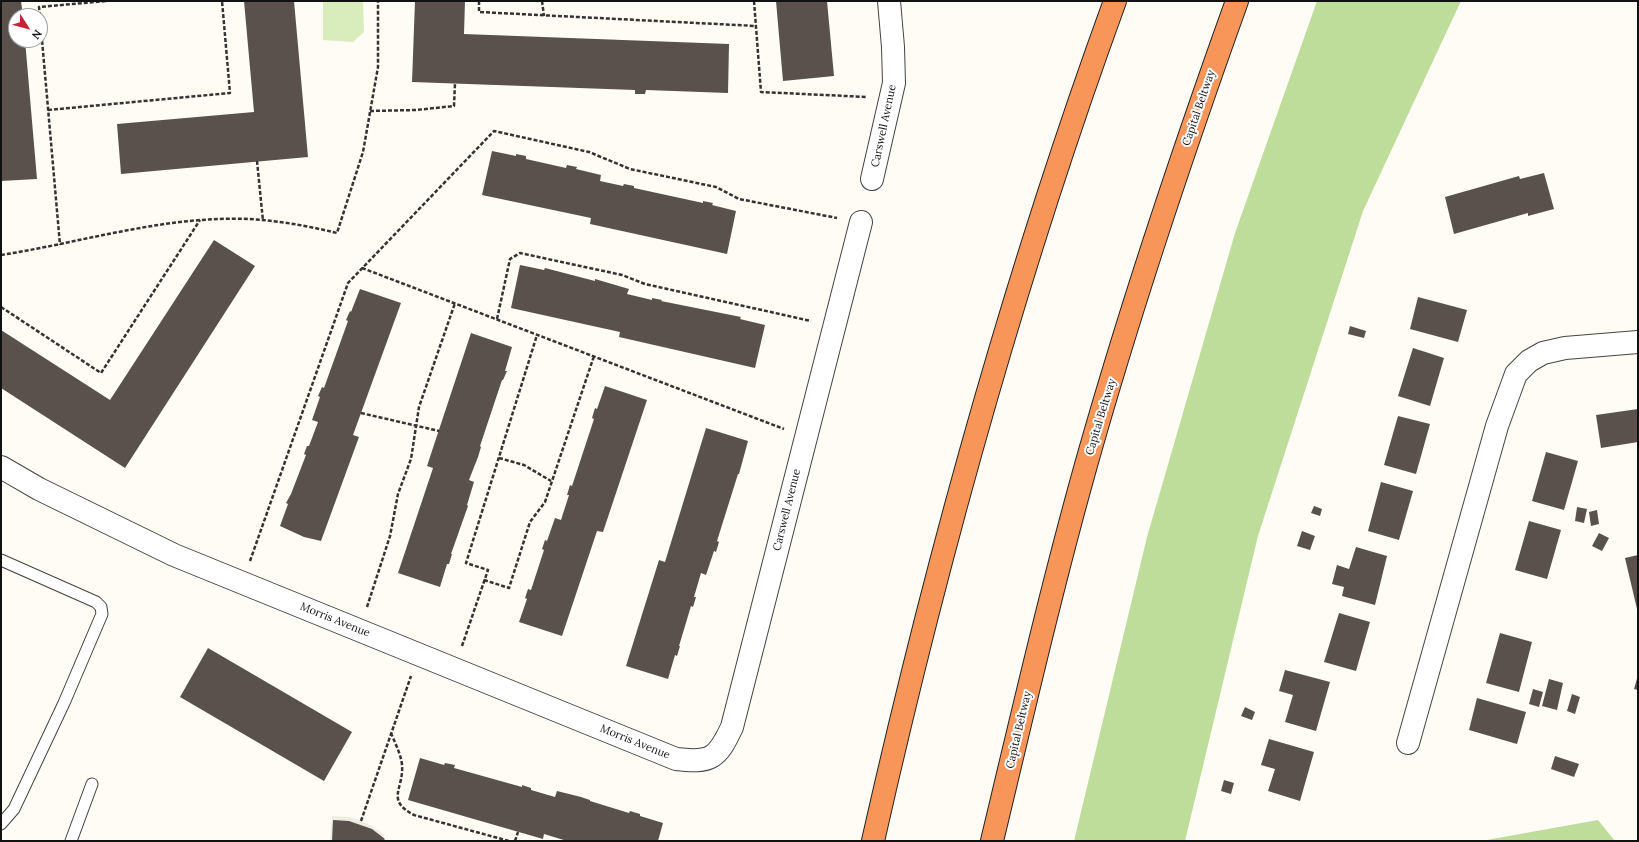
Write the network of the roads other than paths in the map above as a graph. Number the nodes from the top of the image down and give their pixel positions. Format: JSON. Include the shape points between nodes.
{"nodes":[{"id":1,"x":889,"y":1,"type":"edge"},
{"id":2,"x":1115,"y":1,"type":"edge"},
{"id":3,"x":1237,"y":1,"type":"edge"},
{"id":4,"x":872,"y":179,"type":"dead end"},
{"id":5,"x":861,"y":222,"type":"road end"},
{"id":6,"x":1638,"y":342,"type":"edge"},
{"id":7,"x":1,"y":467,"type":"edge"},
{"id":8,"x":1,"y":560,"type":"edge"},
{"id":9,"x":1408,"y":743,"type":"dead end"},
{"id":10,"x":676,"y":759,"type":"joint"},
{"id":11,"x":92,"y":784,"type":"dead end"},
{"id":12,"x":1,"y":824,"type":"edge"},
{"id":13,"x":71,"y":841,"type":"edge"},
{"id":14,"x":873,"y":841,"type":"edge"},
{"id":15,"x":992,"y":841,"type":"edge"}],
"edges":[{"from":1,"to":4,"type":"street","name":"Carswell Avenue","via":[[894,83]]},
{"from":2,"to":14,"type":"highway","via":[[1038,229],[977,431],[924,625]]},
{"from":3,"to":15,"type":"highway","name":"Capital Beltway","via":[[1135,300],[1086,466]]},
{"from":5,"to":10,"type":"street","name":"Carswell Avenue","via":[[732,727],[722,748],[711,757],[698,761]]},
{"from":6,"to":9,"type":"street","via":[[1565,348],[1543,353],[1529,361],[1516,374],[1497,426]]},
{"from":7,"to":10,"type":"street","name":"Morris Avenue","via":[[39,489],[174,555]]},
{"from":8,"to":12,"type":"lane","via":[[96,602],[101,607],[102,614],[14,809]]},
{"from":11,"to":13,"type":"lane"}]}
